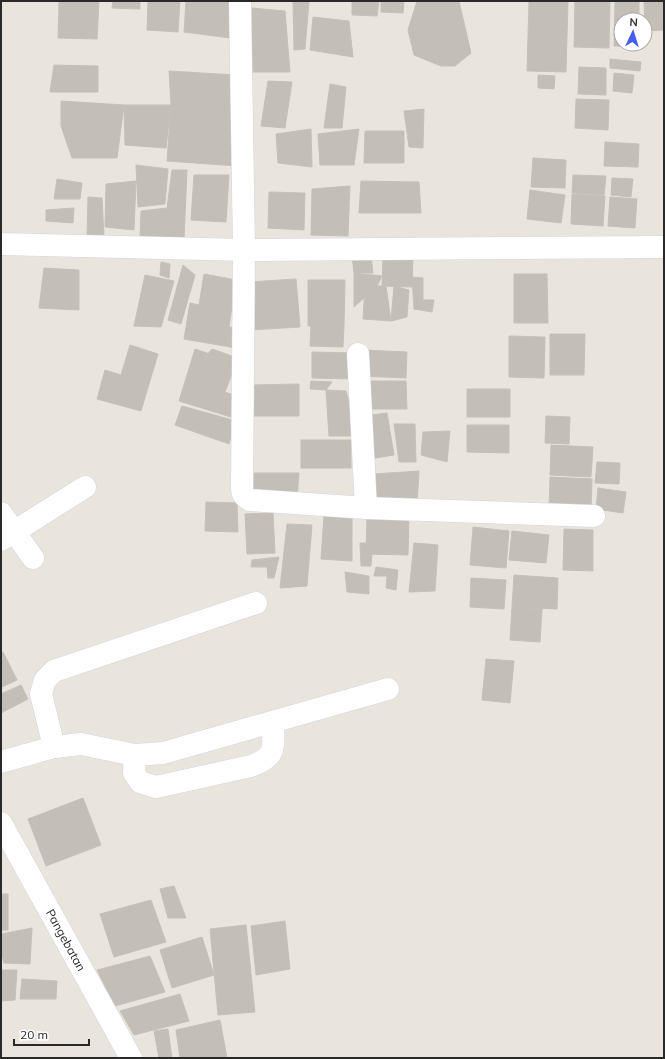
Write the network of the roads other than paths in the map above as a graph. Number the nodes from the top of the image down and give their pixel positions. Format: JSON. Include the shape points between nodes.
{"nodes":[{"id":1,"x":240,"y":1,"type":"edge"},
{"id":2,"x":1,"y":244,"type":"edge"},
{"id":3,"x":664,"y":247,"type":"edge"},
{"id":4,"x":244,"y":250,"type":"junction"},
{"id":5,"x":358,"y":354,"type":"dead end"},
{"id":6,"x":85,"y":487,"type":"dead end"},
{"id":7,"x":366,"y":508,"type":"junction"},
{"id":8,"x":1,"y":513,"type":"edge"},
{"id":9,"x":594,"y":516,"type":"dead end"},
{"id":10,"x":8,"y":536,"type":"edge"},
{"id":11,"x":33,"y":558,"type":"dead end"},
{"id":12,"x":256,"y":603,"type":"dead end"},
{"id":13,"x":388,"y":689,"type":"dead end"},
{"id":14,"x":273,"y":722,"type":"junction"},
{"id":15,"x":54,"y":747,"type":"junction"},
{"id":16,"x":135,"y":755,"type":"junction"},
{"id":17,"x":1,"y":762,"type":"edge"},
{"id":18,"x":1,"y":823,"type":"edge"},
{"id":19,"x":131,"y":1058,"type":"edge"}],
"edges":[{"from":1,"to":4,"type":"street"},
{"from":2,"to":4,"type":"street"},
{"from":3,"to":4,"type":"street"},
{"from":4,"to":7,"type":"street","via":[[242,494],[250,500]]},
{"from":5,"to":7,"type":"street"},
{"from":6,"to":10,"type":"street"},
{"from":7,"to":9,"type":"street"},
{"from":8,"to":10,"type":"street"},
{"from":10,"to":11,"type":"street"},
{"from":12,"to":15,"type":"street","via":[[54,671],[45,680],[42,694]]},
{"from":13,"to":14,"type":"street"},
{"from":14,"to":16,"type":"street","via":[[163,753]]},
{"from":14,"to":16,"type":"street","via":[[273,751],[266,761],[251,766],[156,787],[140,782],[134,773]]},
{"from":15,"to":16,"type":"street","via":[[80,744]]},
{"from":15,"to":17,"type":"street"},
{"from":18,"to":19,"type":"street","name":"Pangebatan"}]}
